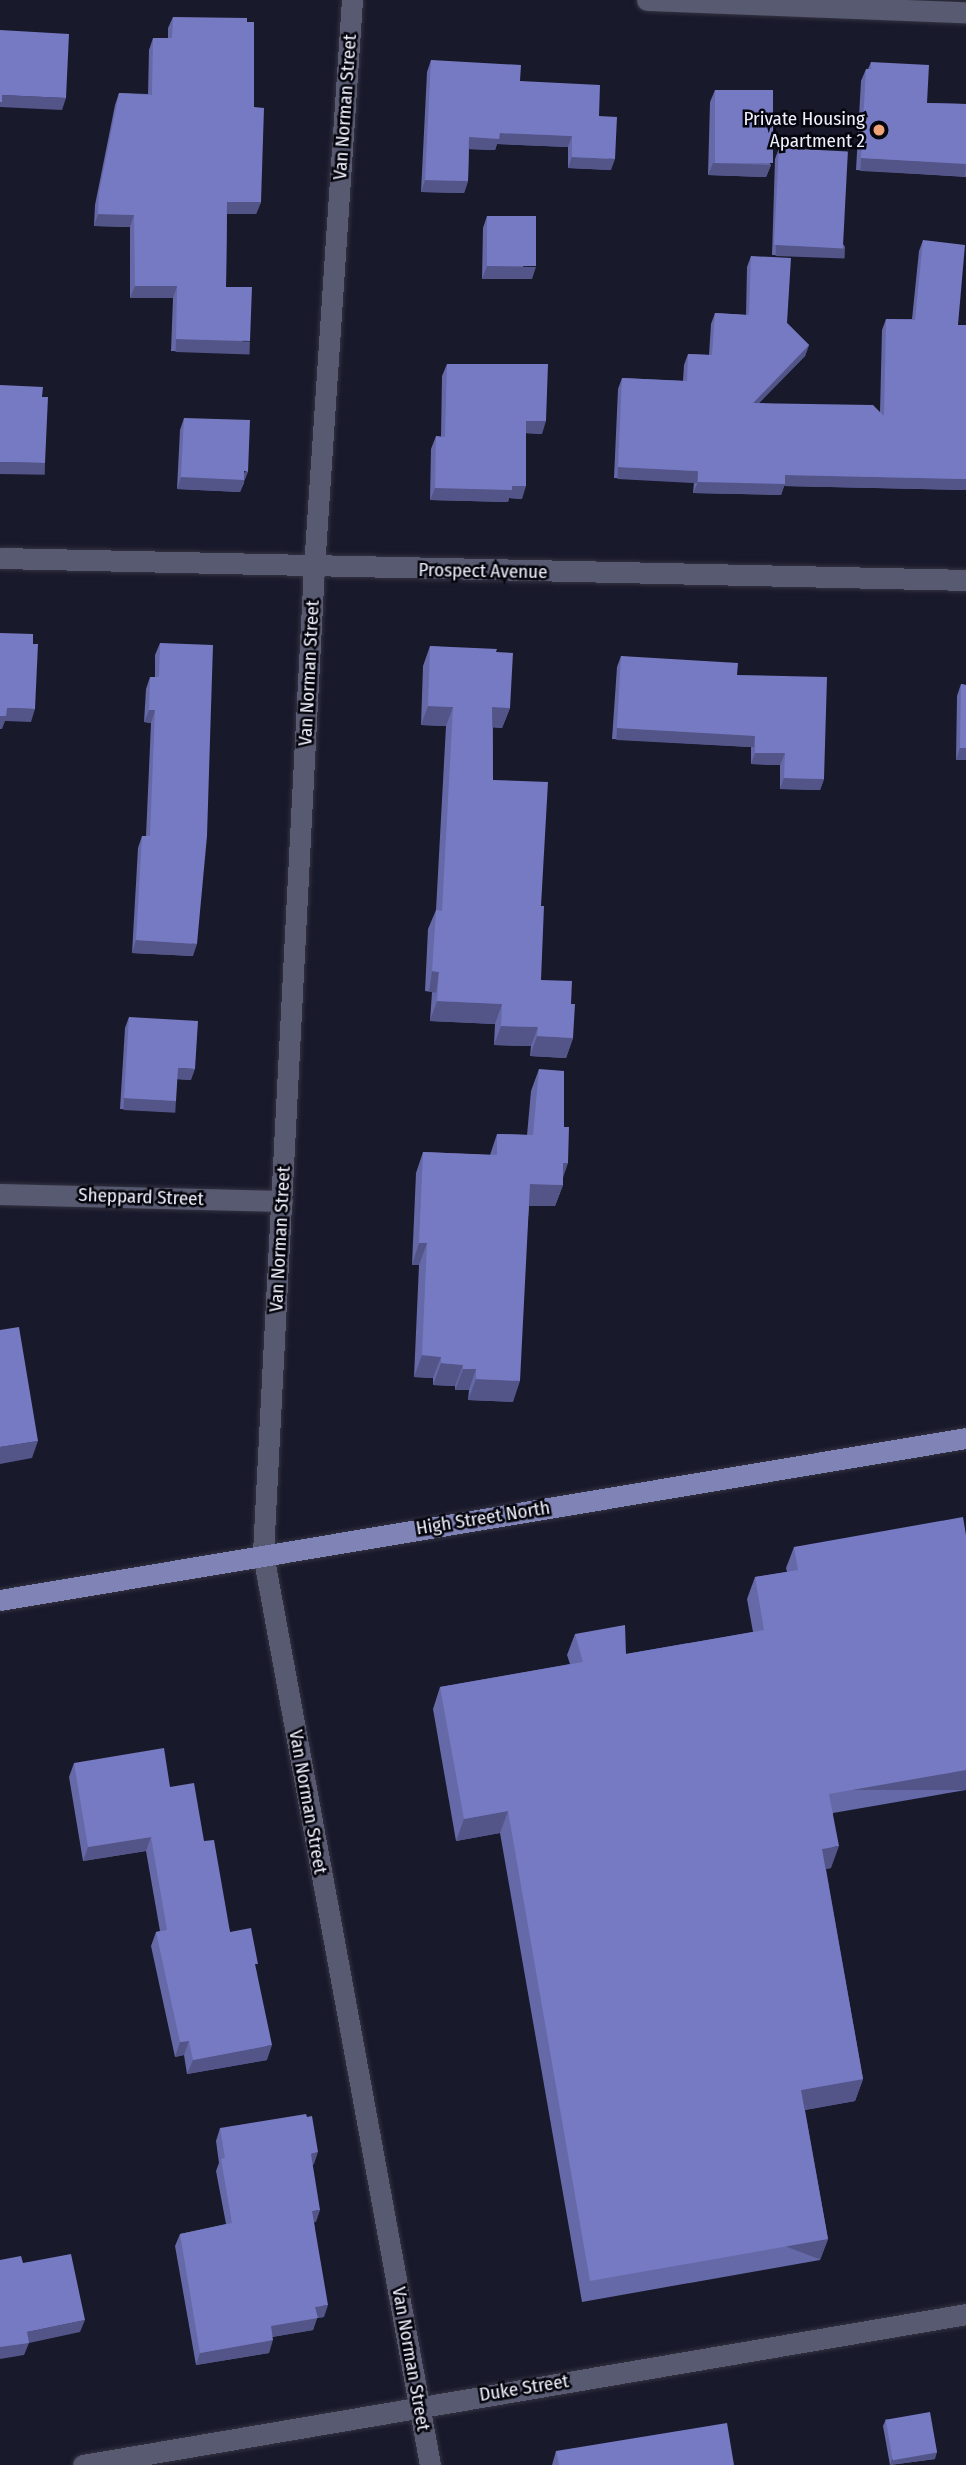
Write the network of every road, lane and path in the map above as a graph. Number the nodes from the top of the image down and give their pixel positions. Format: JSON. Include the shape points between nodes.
{"nodes":[{"id":1,"x":352,"y":0,"type":"edge"},
{"id":2,"x":648,"y":0,"type":"edge"},
{"id":3,"x":966,"y":12,"type":"edge"},
{"id":4,"x":0,"y":558,"type":"edge"},
{"id":5,"x":314,"y":568,"type":"junction"},
{"id":6,"x":966,"y":580,"type":"edge"},
{"id":7,"x":0,"y":1194,"type":"edge"},
{"id":8,"x":282,"y":1201,"type":"junction"},
{"id":9,"x":966,"y":1438,"type":"edge"},
{"id":10,"x":263,"y":1554,"type":"junction"},
{"id":11,"x":0,"y":1600,"type":"edge"},
{"id":12,"x":966,"y":2314,"type":"edge"},
{"id":13,"x":419,"y":2405,"type":"junction"},
{"id":14,"x":83,"y":2465,"type":"edge"},
{"id":15,"x":430,"y":2465,"type":"edge"}],
"edges":[{"from":1,"to":5,"type":"street","name":"Van Norman Street"},
{"from":2,"to":3,"type":"street"},
{"from":4,"to":5,"type":"street","name":"Prospect Avenue"},
{"from":5,"to":6,"type":"street","name":"Prospect Avenue"},
{"from":5,"to":8,"type":"street","name":"Van Norman Street"},
{"from":7,"to":8,"type":"street","name":"Sheppard Street"},
{"from":8,"to":10,"type":"street","name":"Van Norman Street"},
{"from":9,"to":10,"type":"main road","name":"High Street North"},
{"from":10,"to":11,"type":"main road","name":"High Street North"},
{"from":10,"to":13,"type":"street","name":"Van Norman Street"},
{"from":12,"to":13,"type":"street","name":"Duke Street"},
{"from":13,"to":14,"type":"street","name":"Duke Street"},
{"from":13,"to":15,"type":"street","name":"Van Norman Street"}]}
